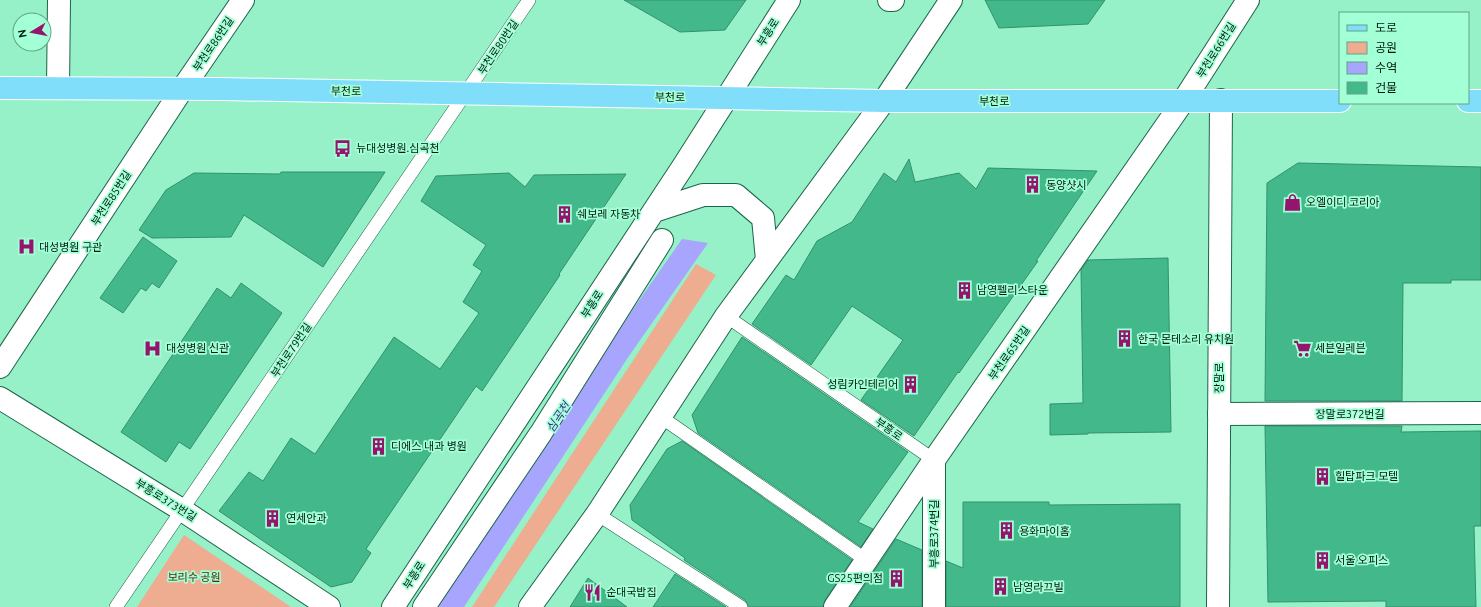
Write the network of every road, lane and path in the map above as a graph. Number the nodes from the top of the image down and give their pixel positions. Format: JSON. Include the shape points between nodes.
{"nodes":[{"id":1,"x":58,"y":0,"type":"edge"},
{"id":2,"x":242,"y":0,"type":"edge"},
{"id":3,"x":529,"y":0,"type":"edge"},
{"id":4,"x":789,"y":0,"type":"edge"},
{"id":5,"x":889,"y":0,"type":"edge"},
{"id":6,"x":893,"y":0,"type":"edge"},
{"id":7,"x":951,"y":0,"type":"edge"},
{"id":8,"x":1248,"y":0,"type":"edge"},
{"id":9,"x":0,"y":88,"type":"edge"},
{"id":10,"x":58,"y":88,"type":"junction"},
{"id":11,"x":183,"y":88,"type":"junction"},
{"id":12,"x":466,"y":93,"type":"junction"},
{"id":13,"x":727,"y":98,"type":"junction"},
{"id":14,"x":1184,"y":100,"type":"junction"},
{"id":15,"x":1221,"y":100,"type":"junction"},
{"id":16,"x":884,"y":101,"type":"junction"},
{"id":17,"x":1339,"y":101,"type":"edge"},
{"id":18,"x":1469,"y":101,"type":"edge"},
{"id":19,"x":1481,"y":101,"type":"edge"},
{"id":20,"x":654,"y":211,"type":"junction"},
{"id":21,"x":662,"y":240,"type":"dead end"},
{"id":22,"x":767,"y":260,"type":"junction"},
{"id":23,"x":726,"y":316,"type":"junction"},
{"id":24,"x":0,"y":367,"type":"edge"},
{"id":25,"x":0,"y":398,"type":"edge"},
{"id":26,"x":1219,"y":414,"type":"junction"},
{"id":27,"x":1481,"y":414,"type":"edge"},
{"id":28,"x":661,"y":417,"type":"junction"},
{"id":29,"x":934,"y":460,"type":"junction"},
{"id":30,"x":182,"y":510,"type":"junction"},
{"id":31,"x":597,"y":514,"type":"junction"},
{"id":32,"x":866,"y":560,"type":"junction"},
{"id":33,"x":116,"y":607,"type":"edge"},
{"id":34,"x":329,"y":607,"type":"edge"},
{"id":35,"x":393,"y":607,"type":"edge"},
{"id":36,"x":424,"y":607,"type":"edge"},
{"id":37,"x":530,"y":607,"type":"edge"},
{"id":38,"x":741,"y":607,"type":"edge"},
{"id":39,"x":835,"y":607,"type":"edge"},
{"id":40,"x":934,"y":607,"type":"edge"},
{"id":41,"x":1218,"y":607,"type":"edge"}],
"edges":[{"from":1,"to":10,"type":"street"},
{"from":2,"to":11,"type":"street","name":"부천로86번길"},
{"from":3,"to":12,"type":"lane","name":"부천로80번길"},
{"from":4,"to":13,"type":"street","name":"부흥로"},
{"from":5,"to":6,"type":"street"},
{"from":7,"to":16,"type":"street"},
{"from":8,"to":14,"type":"street","name":"부천로66번길"},
{"from":9,"to":10,"type":"main road","name":"부천로"},
{"from":10,"to":11,"type":"main road","name":"부천로"},
{"from":11,"to":12,"type":"main road","name":"부천로"},
{"from":11,"to":24,"type":"street","name":"부천로85번길"},
{"from":12,"to":13,"type":"main road","name":"부천로"},
{"from":12,"to":30,"type":"lane","name":"부천로79번길"},
{"from":13,"to":16,"type":"main road","name":"부천로"},
{"from":13,"to":20,"type":"street","name":"부흥로"},
{"from":14,"to":15,"type":"main road","name":"부천로"},
{"from":14,"to":16,"type":"main road","name":"부천로"},
{"from":14,"to":29,"type":"street","name":"부천로65번길"},
{"from":15,"to":17,"type":"main road","name":"부천로"},
{"from":15,"to":26,"type":"street","name":"장말로"},
{"from":16,"to":22,"type":"street"},
{"from":18,"to":19,"type":"main road"},
{"from":20,"to":22,"type":"street","via":[[702,195],[736,195],[763,218]]},
{"from":20,"to":35,"type":"street","name":"부흥로"},
{"from":21,"to":36,"type":"street","via":[[541,433]]},
{"from":22,"to":23,"type":"street"},
{"from":23,"to":28,"type":"street"},
{"from":23,"to":29,"type":"lane","name":"부흥로"},
{"from":25,"to":30,"type":"street","name":"부흥로373번길"},
{"from":26,"to":27,"type":"street","name":"장말로372번길"},
{"from":26,"to":41,"type":"street","name":"장말로"},
{"from":28,"to":31,"type":"street"},
{"from":28,"to":32,"type":"lane"},
{"from":29,"to":32,"type":"street","name":"부천로65번길"},
{"from":29,"to":40,"type":"street","name":"부흥로374번길"},
{"from":30,"to":33,"type":"lane","name":"부천로79번길"},
{"from":30,"to":34,"type":"street","name":"부흥로373번길"},
{"from":31,"to":37,"type":"street"},
{"from":31,"to":38,"type":"lane"},
{"from":32,"to":39,"type":"street","name":"부천로65번길"}]}
